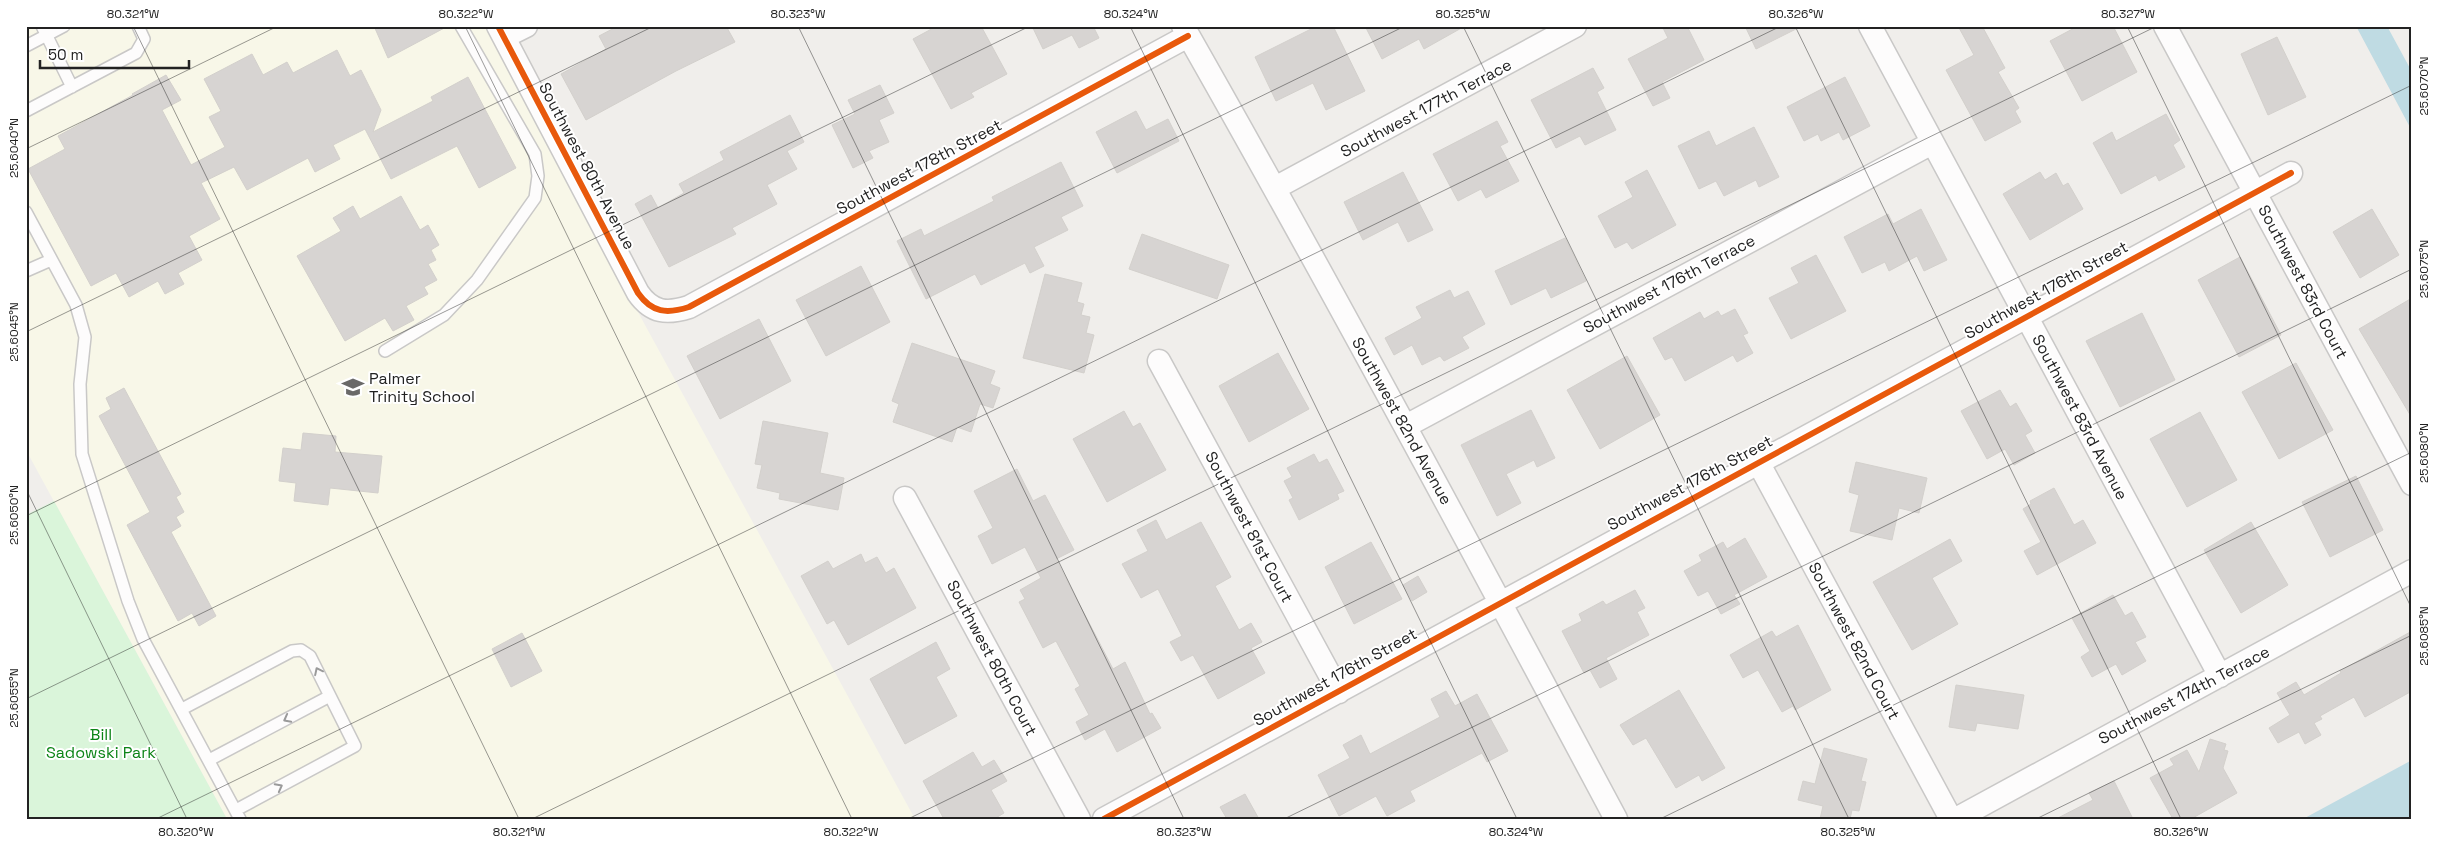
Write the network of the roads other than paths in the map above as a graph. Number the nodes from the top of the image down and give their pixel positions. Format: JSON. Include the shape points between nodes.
{"nodes":[{"id":1,"x":64,"y":26,"type":"edge"},
{"id":2,"x":138,"y":26,"type":"edge"},
{"id":3,"x":461,"y":26,"type":"edge"},
{"id":4,"x":526,"y":26,"type":"edge"},
{"id":5,"x":1576,"y":26,"type":"edge"},
{"id":6,"x":1870,"y":26,"type":"edge"},
{"id":7,"x":2165,"y":26,"type":"edge"},
{"id":8,"x":45,"y":31,"type":"edge"},
{"id":9,"x":1186,"y":31,"type":"edge"},
{"id":10,"x":501,"y":32,"type":"edge"},
{"id":11,"x":26,"y":46,"type":"edge"},
{"id":12,"x":72,"y":87,"type":"junction"},
{"id":13,"x":26,"y":111,"type":"edge"},
{"id":14,"x":1932,"y":143,"type":"junction"},
{"id":15,"x":2291,"y":173,"type":"dead end"},
{"id":16,"x":1275,"y":188,"type":"junction"},
{"id":17,"x":2254,"y":193,"type":"junction"},
{"id":18,"x":26,"y":212,"type":"edge"},
{"id":19,"x":51,"y":260,"type":"junction"},
{"id":20,"x":26,"y":271,"type":"edge"},
{"id":21,"x":660,"y":312,"type":"joint"},
{"id":22,"x":2026,"y":317,"type":"junction"},
{"id":23,"x":385,"y":351,"type":"dead end"},
{"id":24,"x":1159,"y":361,"type":"dead end"},
{"id":25,"x":1406,"y":426,"type":"junction"},
{"id":26,"x":1758,"y":462,"type":"junction"},
{"id":27,"x":2412,"y":484,"type":"edge"},
{"id":28,"x":905,"y":498,"type":"dead end"},
{"id":29,"x":2412,"y":571,"type":"edge"},
{"id":30,"x":1500,"y":602,"type":"junction"},
{"id":31,"x":2220,"y":676,"type":"junction"},
{"id":32,"x":1339,"y":692,"type":"junction"},
{"id":33,"x":330,"y":696,"type":"junction"},
{"id":34,"x":182,"y":709,"type":"junction"},
{"id":35,"x":208,"y":760,"type":"junction"},
{"id":36,"x":238,"y":814,"type":"edge"},
{"id":37,"x":1079,"y":819,"type":"edge"},
{"id":38,"x":1104,"y":819,"type":"edge"},
{"id":39,"x":1616,"y":819,"type":"edge"},
{"id":40,"x":1951,"y":819,"type":"edge"},
{"id":41,"x":1956,"y":819,"type":"edge"}],
"edges":[{"from":1,"to":8,"type":"lane"},
{"from":2,"to":12,"type":"lane","via":[[144,39],[136,53]]},
{"from":3,"to":23,"type":"lane","via":[[535,154],[538,176],[535,198],[477,280],[444,315]]},
{"from":4,"to":10,"type":"street"},
{"from":5,"to":16,"type":"street","name":"Southwest 177th Terrace"},
{"from":6,"to":14,"type":"street","name":"Southwest 83rd Avenue"},
{"from":7,"to":17,"type":"street","name":"Southwest 83rd Court"},
{"from":8,"to":11,"type":"lane"},
{"from":8,"to":12,"type":"lane"},
{"from":9,"to":16,"type":"street","name":"Southwest 82nd Avenue"},
{"from":9,"to":21,"type":"street","name":"Southwest 178th Street","via":[[689,307]]},
{"from":10,"to":21,"type":"street","name":"Southwest 80th Avenue","via":[[638,293]]},
{"from":12,"to":13,"type":"lane"},
{"from":14,"to":22,"type":"street","name":"Southwest 83rd Avenue"},
{"from":14,"to":25,"type":"street","name":"Southwest 176th Terrace"},
{"from":15,"to":17,"type":"street","name":"Southwest 176th Street"},
{"from":16,"to":25,"type":"street","name":"Southwest 82nd Avenue"},
{"from":17,"to":22,"type":"street","name":"Southwest 176th Street"},
{"from":17,"to":27,"type":"street","name":"Southwest 83rd Court"},
{"from":18,"to":19,"type":"lane"},
{"from":19,"to":20,"type":"lane"},
{"from":19,"to":34,"type":"lane","via":[[76,305],[85,337],[80,384],[82,454],[128,601],[143,639]]},
{"from":22,"to":26,"type":"street","name":"Southwest 176th Street"},
{"from":22,"to":31,"type":"street","name":"Southwest 83rd Avenue"},
{"from":24,"to":32,"type":"street","name":"Southwest 81st Court"},
{"from":25,"to":30,"type":"street","name":"Southwest 82nd Avenue"},
{"from":26,"to":30,"type":"street","name":"Southwest 176th Street"},
{"from":26,"to":40,"type":"street","name":"Southwest 82nd Court"},
{"from":28,"to":37,"type":"street","name":"Southwest 80th Court"},
{"from":29,"to":31,"type":"street","name":"Southwest 174th Terrace"},
{"from":30,"to":32,"type":"street","name":"Southwest 176th Street"},
{"from":30,"to":39,"type":"street","name":"Southwest 82nd Avenue"},
{"from":31,"to":41,"type":"street","name":"Southwest 174th Terrace"},
{"from":32,"to":38,"type":"street","name":"Southwest 176th Street"},
{"from":33,"to":34,"type":"lane","one_way":true,"via":[[310,656],[301,650],[292,651]]},
{"from":33,"to":35,"type":"lane","one_way":true},
{"from":36,"to":33,"type":"lane","one_way":true,"via":[[355,746]]},
{"from":34,"to":35,"type":"lane"},
{"from":35,"to":36,"type":"lane"}]}
